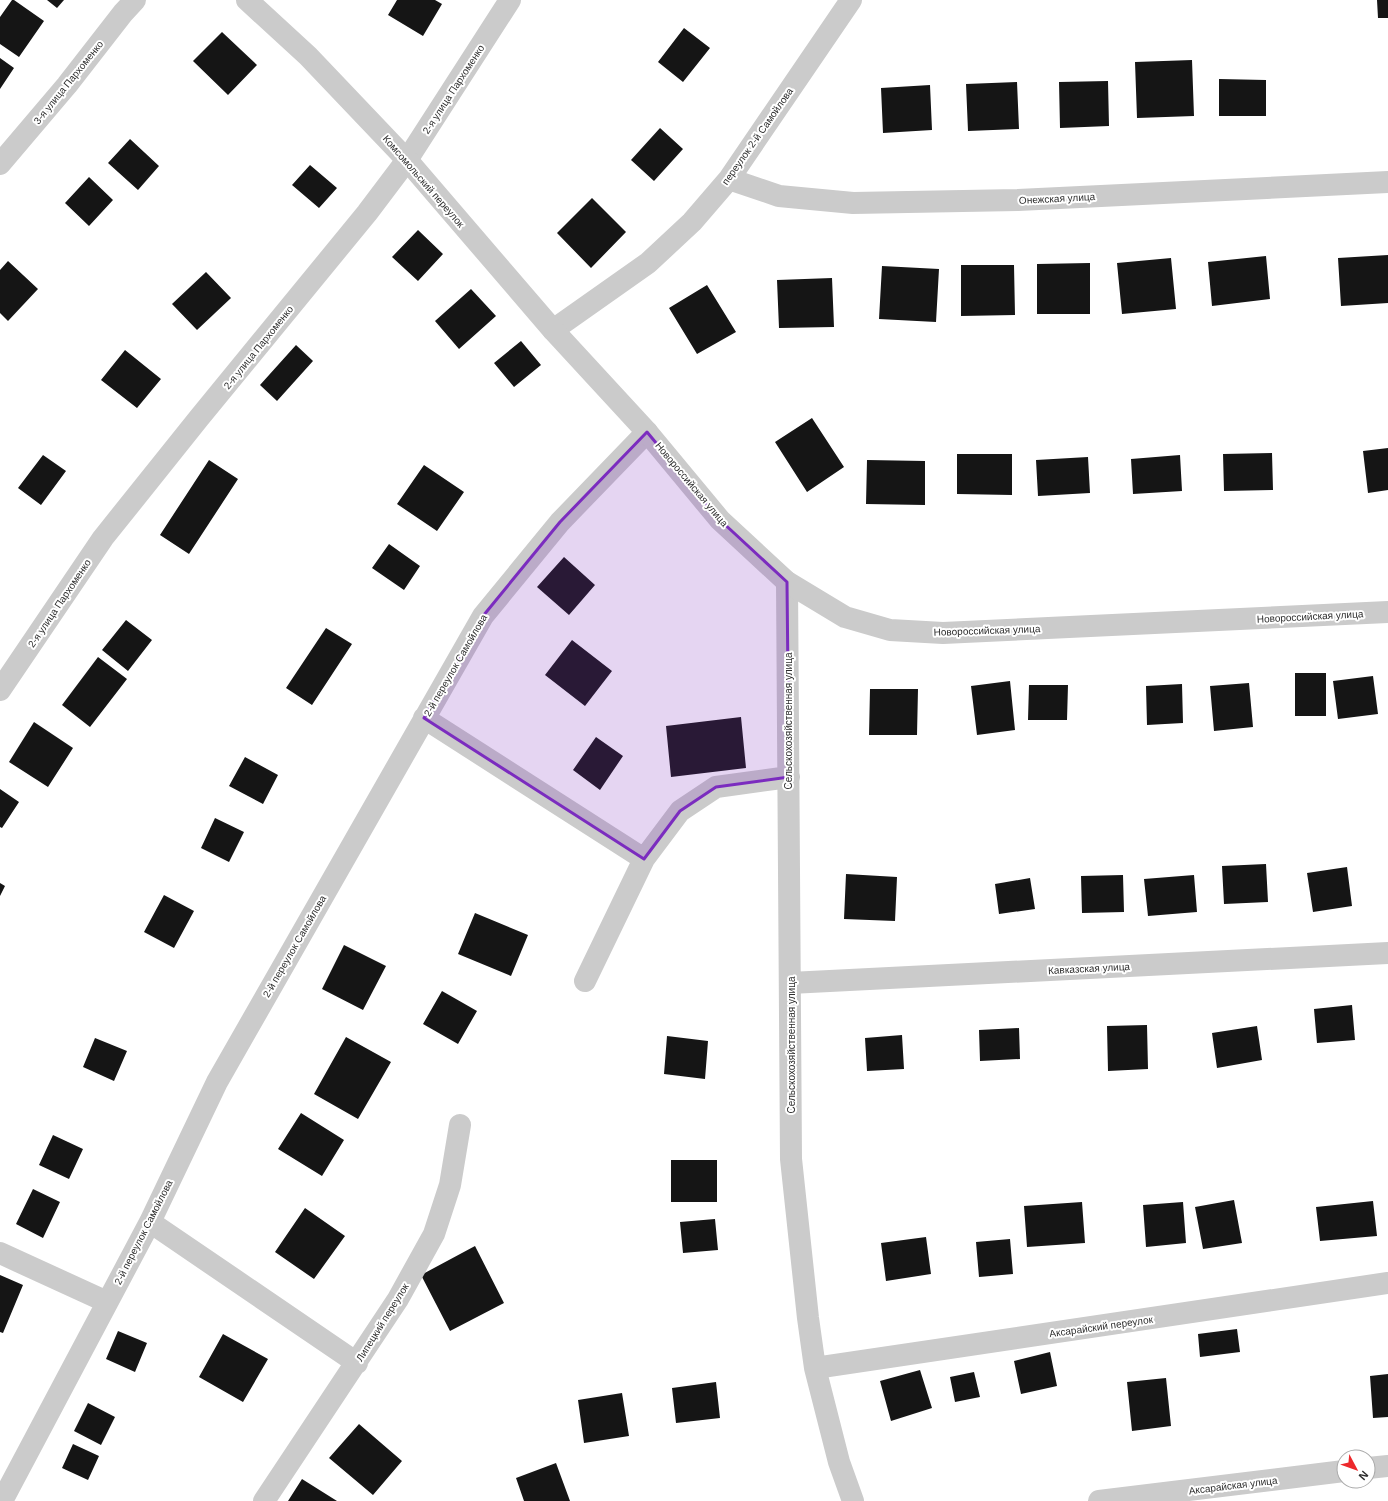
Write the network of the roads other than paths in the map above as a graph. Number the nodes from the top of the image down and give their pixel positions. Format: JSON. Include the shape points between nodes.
{"nodes":[{"id":1,"x":135,"y":0,"type":"edge"},
{"id":2,"x":247,"y":0,"type":"edge"},
{"id":3,"x":510,"y":0,"type":"edge"},
{"id":4,"x":851,"y":0,"type":"edge"},
{"id":5,"x":407,"y":160,"type":"junction"},
{"id":6,"x":0,"y":164,"type":"edge"},
{"id":7,"x":729,"y":179,"type":"junction"},
{"id":8,"x":1388,"y":182,"type":"edge"},
{"id":9,"x":553,"y":330,"type":"junction"},
{"id":10,"x":592,"y":372,"type":"joint"},
{"id":11,"x":647,"y":432,"type":"junction"},
{"id":12,"x":788,"y":582,"type":"junction"},
{"id":13,"x":1388,"y":612,"type":"edge"},
{"id":14,"x":0,"y":690,"type":"edge"},
{"id":15,"x":424,"y":718,"type":"junction"},
{"id":16,"x":789,"y":777,"type":"junction"},
{"id":17,"x":644,"y":859,"type":"junction"},
{"id":18,"x":1388,"y":953,"type":"edge"},
{"id":19,"x":585,"y":981,"type":"dead end"},
{"id":20,"x":790,"y":983,"type":"junction"},
{"id":21,"x":460,"y":1125,"type":"dead end"},
{"id":22,"x":150,"y":1222,"type":"junction"},
{"id":23,"x":0,"y":1253,"type":"edge"},
{"id":24,"x":1388,"y":1283,"type":"edge"},
{"id":25,"x":107,"y":1302,"type":"junction"},
{"id":26,"x":357,"y":1363,"type":"junction"},
{"id":27,"x":815,"y":1368,"type":"junction"},
{"id":28,"x":1388,"y":1466,"type":"edge"},
{"id":29,"x":1376,"y":1467,"type":"edge"},
{"id":30,"x":1336,"y":1472,"type":"edge"},
{"id":31,"x":2,"y":1501,"type":"edge"},
{"id":32,"x":264,"y":1501,"type":"edge"},
{"id":33,"x":853,"y":1501,"type":"edge"},
{"id":34,"x":1099,"y":1501,"type":"edge"}],
"edges":[{"from":1,"to":6,"type":"street","name":"3-я улица Пархоменко"},
{"from":2,"to":5,"type":"street","name":"Комсомольский переулок","via":[[308,56]]},
{"from":3,"to":5,"type":"street","name":"2-я улица Пархоменко"},
{"from":4,"to":7,"type":"street","name":"переулок 2-й Самойлова"},
{"from":5,"to":9,"type":"street","name":"Комсомольский переулок"},
{"from":5,"to":14,"type":"street","name":"2-я улица Пархоменко","via":[[368,213],[103,538]]},
{"from":7,"to":8,"type":"street","name":"Онежская улица","via":[[779,196],[853,203],[1026,200]]},
{"from":7,"to":9,"type":"street","name":"переулок 2-й Самойлова","via":[[692,222],[648,263]]},
{"from":9,"to":10,"type":"street","name":"Комсомольский переулок"},
{"from":10,"to":11,"type":"street","name":"Новороссийская улица"},
{"from":11,"to":12,"type":"street","name":"Новороссийская улица","via":[[720,520]]},
{"from":11,"to":15,"type":"street","name":"2-й переулок Самойлова","via":[[560,522],[483,616]]},
{"from":12,"to":13,"type":"street","name":"Новороссийская улица","via":[[845,617],[890,630],[943,633]]},
{"from":12,"to":16,"type":"street","name":"Сельскохозяйственная улица"},
{"from":15,"to":17,"type":"street"},
{"from":15,"to":22,"type":"street","name":"2-й переулок Самойлова","via":[[216,1082]]},
{"from":16,"to":17,"type":"street","via":[[716,787],[680,811]]},
{"from":16,"to":20,"type":"street","name":"Сельскохозяйственная улица"},
{"from":17,"to":19,"type":"street"},
{"from":18,"to":20,"type":"street","name":"Кавказская улица"},
{"from":20,"to":27,"type":"street","name":"Сельскохозяйственная улица","via":[[791,1159]]},
{"from":21,"to":26,"type":"street","name":"Липецкий переулок","via":[[450,1185],[434,1234],[398,1299]]},
{"from":22,"to":25,"type":"street","name":"2-й переулок Самойлова"},
{"from":22,"to":26,"type":"street"},
{"from":23,"to":25,"type":"street"},
{"from":24,"to":27,"type":"street","name":"Аксарайский переулок"},
{"from":25,"to":31,"type":"street","name":"2-й переулок Самойлова"},
{"from":26,"to":32,"type":"street","name":"Липецкий переулок"},
{"from":27,"to":33,"type":"street","name":"Сельскохозяйственная улица","via":[[838,1462]]},
{"from":28,"to":29,"type":"street"},
{"from":30,"to":34,"type":"street","name":"Аксарайская улица"}]}
